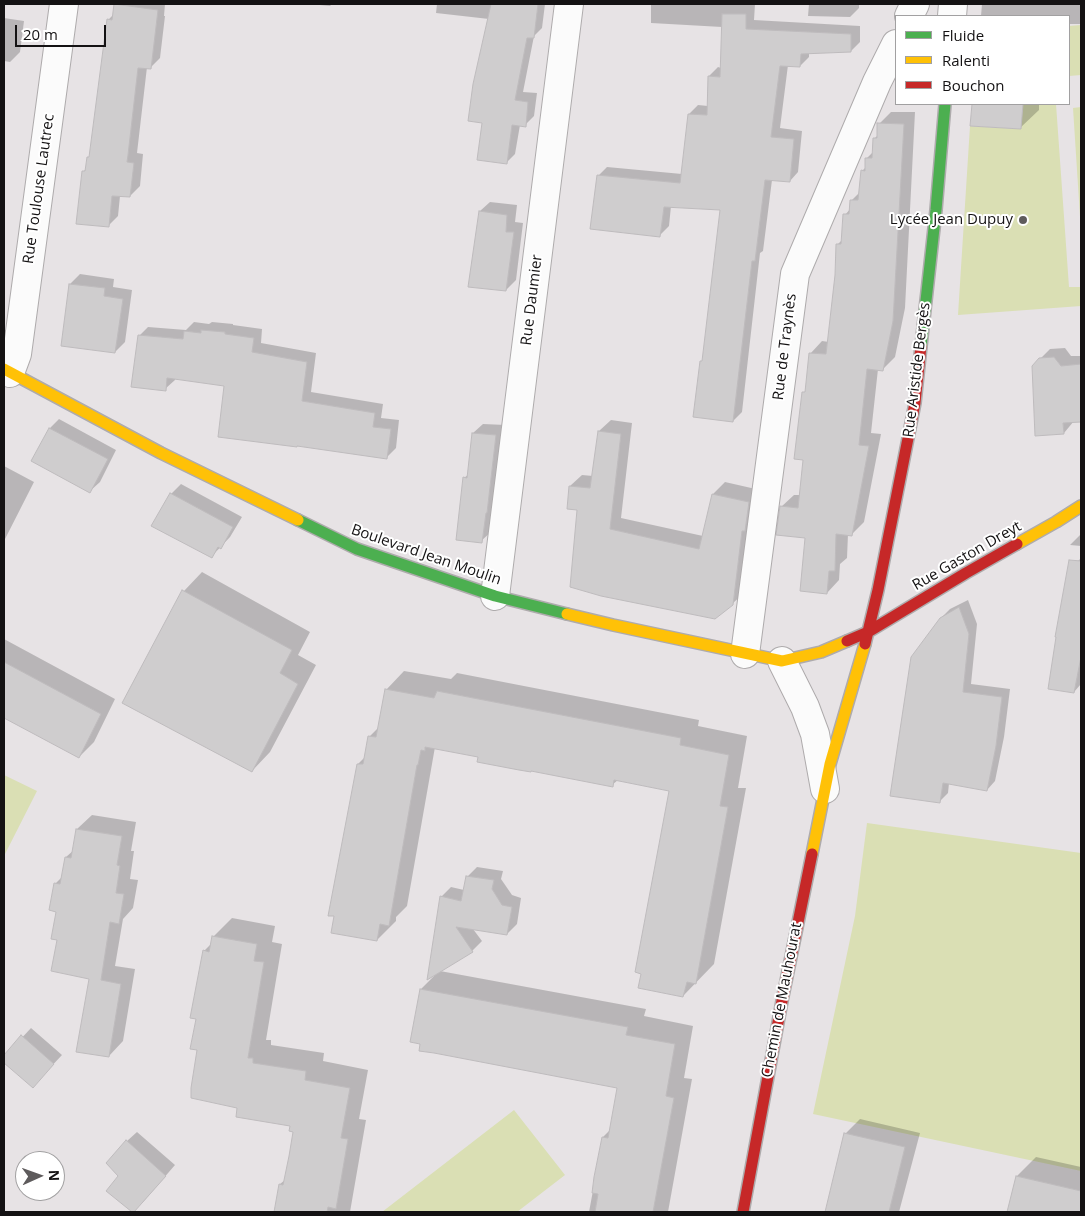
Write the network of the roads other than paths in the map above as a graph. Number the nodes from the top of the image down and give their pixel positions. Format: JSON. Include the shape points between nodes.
{"nodes":[{"id":1,"x":64,"y":4,"type":"edge"},
{"id":2,"x":569,"y":4,"type":"edge"},
{"id":3,"x":894,"y":54,"type":"edge"},
{"id":4,"x":945,"y":105,"type":"edge"},
{"id":5,"x":7,"y":371,"type":"edge"},
{"id":6,"x":1081,"y":506,"type":"edge"},
{"id":7,"x":495,"y":596,"type":"junction"},
{"id":8,"x":868,"y":632,"type":"junction"},
{"id":9,"x":745,"y":654,"type":"junction"},
{"id":10,"x":782,"y":661,"type":"junction"},
{"id":11,"x":825,"y":789,"type":"junction"},
{"id":12,"x":743,"y":1212,"type":"edge"}],
"edges":[{"from":1,"to":5,"type":"street","name":"Rue Toulouse Lautrec","via":[[17,354]]},
{"from":2,"to":7,"type":"street","name":"Rue Daumier"},
{"from":3,"to":9,"type":"street","name":"Rue de Traynès","via":[[877,82],[795,274]]},
{"from":4,"to":8,"type":"street","name":"Rue Aristide Bergès","via":[[915,403]]},
{"from":5,"to":7,"type":"street","name":"Boulevard Jean Moulin","via":[[162,453],[357,549]]},
{"from":6,"to":8,"type":"street","name":"Rue Gaston Dreyt"},
{"from":7,"to":9,"type":"street","name":"Boulevard Jean Moulin"},
{"from":8,"to":10,"type":"street","name":"Boulevard Jean Moulin","via":[[821,652]]},
{"from":8,"to":11,"type":"street","name":"Chemin de Mauhourat"},
{"from":9,"to":10,"type":"street","name":"Boulevard Jean Moulin"},
{"from":10,"to":11,"type":"street","name":"Chemin de Mauhourat","via":[[815,734]]},
{"from":11,"to":12,"type":"street","name":"Chemin de Mauhourat"}]}
